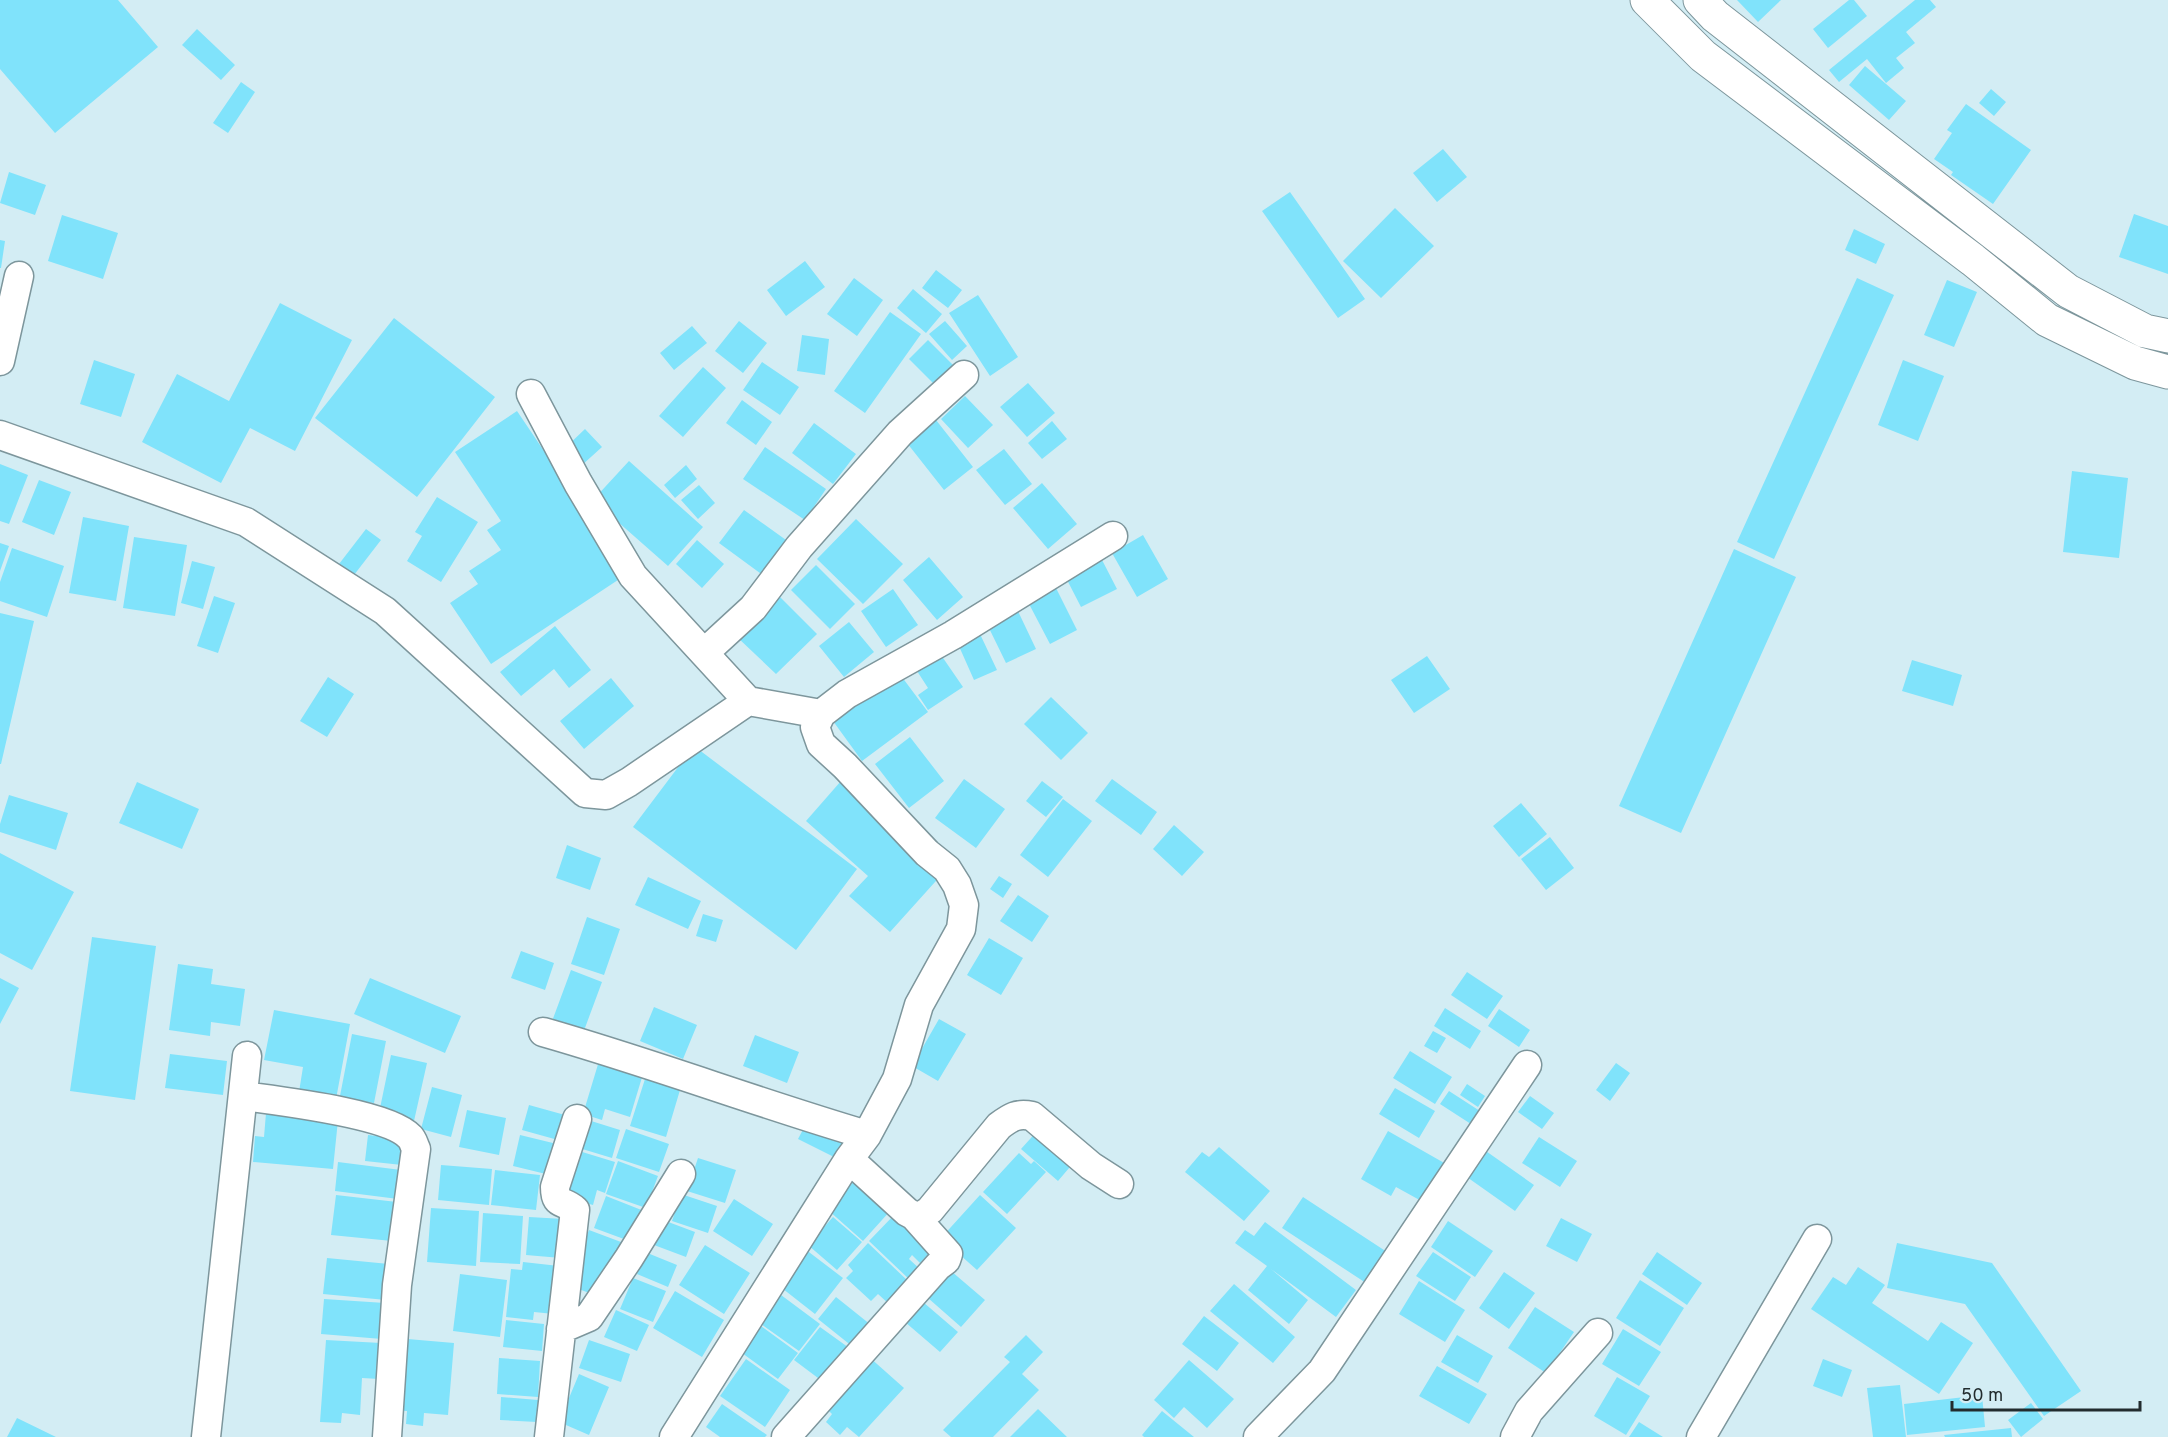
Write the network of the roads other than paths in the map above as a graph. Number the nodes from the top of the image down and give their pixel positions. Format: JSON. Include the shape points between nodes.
{"nodes":[{"id":1,"x":1647,"y":0,"type":"edge"},
{"id":2,"x":1700,"y":0,"type":"edge"},
{"id":3,"x":1993,"y":232,"type":"junction"},
{"id":4,"x":1973,"y":260,"type":"junction"},
{"id":5,"x":19,"y":276,"type":"dead end"},
{"id":6,"x":2168,"y":336,"type":"edge"},
{"id":7,"x":0,"y":361,"type":"edge"},
{"id":8,"x":2168,"y":372,"type":"edge"},
{"id":9,"x":964,"y":375,"type":"dead end"},
{"id":10,"x":531,"y":394,"type":"dead end"},
{"id":11,"x":0,"y":435,"type":"edge"},
{"id":12,"x":1113,"y":536,"type":"dead end"},
{"id":13,"x":704,"y":653,"type":"junction"},
{"id":14,"x":748,"y":701,"type":"junction"},
{"id":15,"x":821,"y":714,"type":"junction"},
{"id":16,"x":543,"y":1032,"type":"dead end"},
{"id":17,"x":247,"y":1056,"type":"dead end"},
{"id":18,"x":1527,"y":1065,"type":"dead end"},
{"id":19,"x":243,"y":1096,"type":"junction"},
{"id":20,"x":577,"y":1119,"type":"dead end"},
{"id":21,"x":867,"y":1135,"type":"junction"},
{"id":22,"x":849,"y":1159,"type":"junction"},
{"id":23,"x":681,"y":1174,"type":"dead end"},
{"id":24,"x":1119,"y":1184,"type":"dead end"},
{"id":25,"x":915,"y":1217,"type":"junction"},
{"id":26,"x":1817,"y":1239,"type":"dead end"},
{"id":27,"x":561,"y":1329,"type":"junction"},
{"id":28,"x":1598,"y":1333,"type":"dead end"},
{"id":29,"x":206,"y":1437,"type":"edge"},
{"id":30,"x":387,"y":1437,"type":"edge"},
{"id":31,"x":549,"y":1437,"type":"edge"},
{"id":32,"x":674,"y":1437,"type":"edge"},
{"id":33,"x":786,"y":1437,"type":"edge"},
{"id":34,"x":1258,"y":1437,"type":"edge"},
{"id":35,"x":1515,"y":1437,"type":"edge"},
{"id":36,"x":1701,"y":1437,"type":"edge"}],
"edges":[{"from":1,"to":4,"type":"highway","via":[[1703,56]]},
{"from":2,"to":3,"type":"highway","via":[[1715,16]]},
{"from":3,"to":4,"type":"highway"},
{"from":3,"to":6,"type":"highway","via":[[2068,291],[2145,331]]},
{"from":4,"to":8,"type":"highway","via":[[2047,320],[2135,363]]},
{"from":5,"to":7,"type":"street"},
{"from":9,"to":13,"type":"street","via":[[900,433],[799,547],[753,608]]},
{"from":10,"to":13,"type":"street","via":[[633,576]]},
{"from":11,"to":14,"type":"street","via":[[246,522],[385,610],[585,793],[606,795]]},
{"from":12,"to":15,"type":"street","via":[[953,635],[847,694]]},
{"from":13,"to":14,"type":"street"},
{"from":14,"to":15,"type":"street"},
{"from":15,"to":21,"type":"street","via":[[815,727],[821,744],[946,869],[964,905],[962,929],[920,1005],[897,1079]]},
{"from":16,"to":21,"type":"street"},
{"from":17,"to":19,"type":"street"},
{"from":18,"to":34,"type":"street","via":[[1322,1371]]},
{"from":19,"to":29,"type":"street"},
{"from":19,"to":30,"type":"street","via":[[353,1114],[400,1130],[411,1138],[416,1149],[397,1285]]},
{"from":20,"to":27,"type":"street","via":[[555,1187],[558,1201],[575,1210]]},
{"from":21,"to":22,"type":"street"},
{"from":22,"to":25,"type":"street"},
{"from":22,"to":32,"type":"street"},
{"from":23,"to":27,"type":"street","via":[[589,1317]]},
{"from":24,"to":25,"type":"street","via":[[1091,1166],[1032,1116],[1021,1114],[999,1126],[930,1210]]},
{"from":25,"to":33,"type":"street","via":[[948,1254],[946,1260]]},
{"from":26,"to":36,"type":"street"},
{"from":27,"to":31,"type":"street"},
{"from":28,"to":35,"type":"street","via":[[1529,1411]]}]}
